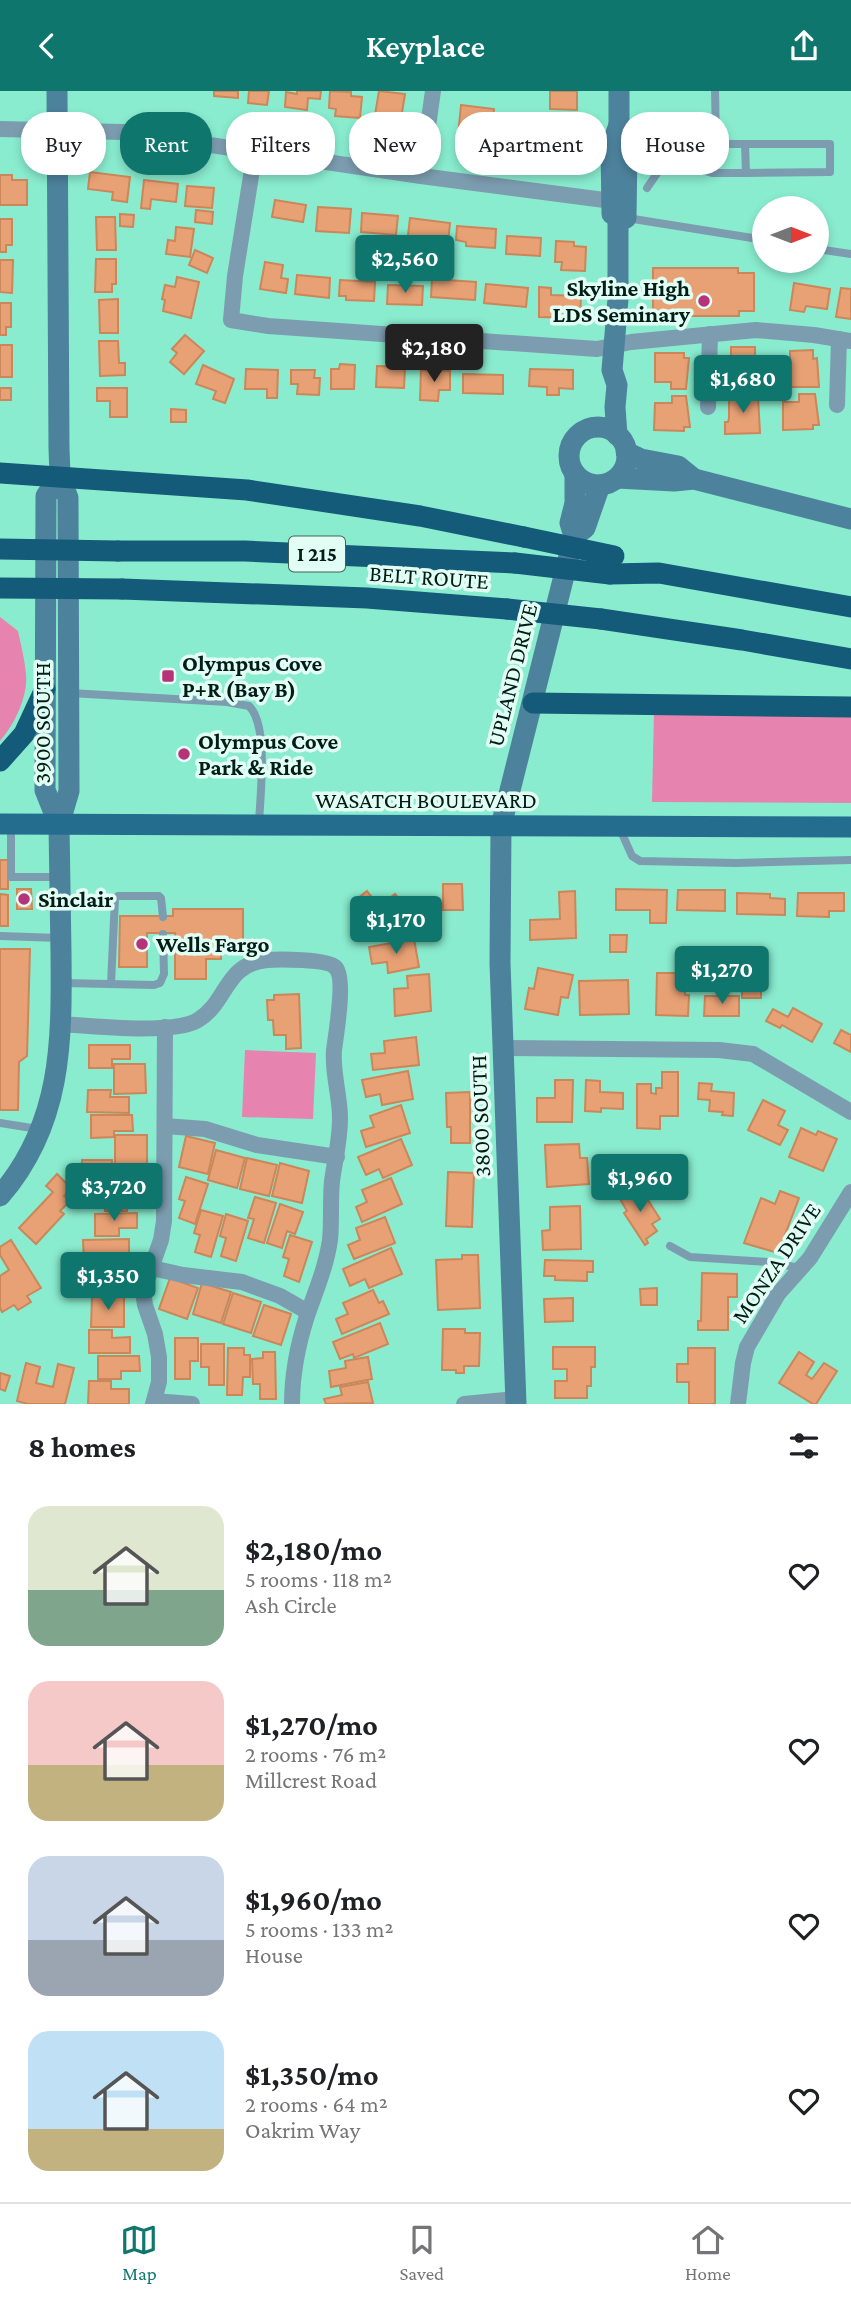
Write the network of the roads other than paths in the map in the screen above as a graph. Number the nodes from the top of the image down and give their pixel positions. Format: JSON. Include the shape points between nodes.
{"nodes":[{"id":1,"x":57,"y":91,"type":"edge"},
{"id":2,"x":433,"y":91,"type":"edge"},
{"id":3,"x":619,"y":91,"type":"edge"},
{"id":4,"x":715,"y":91,"type":"edge"},
{"id":5,"x":57,"y":112,"type":"edge"},
{"id":6,"x":619,"y":125,"type":"junction"},
{"id":7,"x":0,"y":129,"type":"edge"},
{"id":8,"x":21,"y":130,"type":"edge"},
{"id":9,"x":106,"y":132,"type":"edge"},
{"id":10,"x":746,"y":144,"type":"junction"},
{"id":11,"x":226,"y":147,"type":"edge"},
{"id":12,"x":335,"y":163,"type":"edge"},
{"id":13,"x":746,"y":173,"type":"junction"},
{"id":14,"x":57,"y":175,"type":"edge"},
{"id":15,"x":251,"y":175,"type":"edge"},
{"id":16,"x":421,"y":176,"type":"junction"},
{"id":17,"x":648,"y":188,"type":"dead end"},
{"id":18,"x":612,"y":201,"type":"junction"},
{"id":19,"x":626,"y":218,"type":"junction"},
{"id":20,"x":752,"y":238,"type":"edge"},
{"id":21,"x":618,"y":239,"type":"junction"},
{"id":22,"x":830,"y":251,"type":"edge"},
{"id":23,"x":851,"y":254,"type":"edge"},
{"id":24,"x":710,"y":334,"type":"junction"},
{"id":25,"x":845,"y":340,"type":"edge"},
{"id":26,"x":615,"y":346,"type":"junction"},
{"id":27,"x":612,"y":370,"type":"junction"},
{"id":28,"x":837,"y":405,"type":"dead end"},
{"id":29,"x":708,"y":407,"type":"dead end"},
{"id":30,"x":590,"y":428,"type":"junction"},
{"id":31,"x":622,"y":444,"type":"junction"},
{"id":32,"x":0,"y":473,"type":"edge"},
{"id":33,"x":575,"y":474,"type":"junction"},
{"id":34,"x":60,"y":476,"type":"junction"},
{"id":35,"x":694,"y":479,"type":"junction"},
{"id":36,"x":608,"y":482,"type":"junction"},
{"id":37,"x":851,"y":519,"type":"edge"},
{"id":38,"x":574,"y":536,"type":"junction"},
{"id":39,"x":0,"y":549,"type":"edge"},
{"id":40,"x":612,"y":565,"type":"junction"},
{"id":41,"x":0,"y":588,"type":"edge"},
{"id":42,"x":45,"y":606,"type":"junction"},
{"id":43,"x":851,"y":607,"type":"edge"},
{"id":44,"x":55,"y":638,"type":"dead end"},
{"id":45,"x":58,"y":649,"type":"dead end"},
{"id":46,"x":851,"y":659,"type":"edge"},
{"id":47,"x":45,"y":689,"type":"junction"},
{"id":48,"x":65,"y":702,"type":"junction"},
{"id":49,"x":533,"y":703,"type":"junction"},
{"id":50,"x":851,"y":707,"type":"edge"},
{"id":51,"x":0,"y":761,"type":"edge"},
{"id":52,"x":5,"y":824,"type":"edge"},
{"id":53,"x":59,"y":825,"type":"junction"},
{"id":54,"x":259,"y":826,"type":"junction"},
{"id":55,"x":501,"y":826,"type":"junction"},
{"id":56,"x":618,"y":827,"type":"junction"},
{"id":57,"x":851,"y":827,"type":"edge"},
{"id":58,"x":851,"y":860,"type":"edge"},
{"id":59,"x":60,"y":877,"type":"junction"},
{"id":60,"x":163,"y":917,"type":"dead end"},
{"id":61,"x":163,"y":934,"type":"dead end"},
{"id":62,"x":0,"y":936,"type":"edge"},
{"id":63,"x":61,"y":937,"type":"junction"},
{"id":64,"x":61,"y":983,"type":"junction"},
{"id":65,"x":111,"y":984,"type":"junction"},
{"id":66,"x":61,"y":1024,"type":"junction"},
{"id":67,"x":165,"y":1027,"type":"junction"},
{"id":68,"x":504,"y":1048,"type":"junction"},
{"id":69,"x":851,"y":1112,"type":"edge"},
{"id":70,"x":0,"y":1123,"type":"edge"},
{"id":71,"x":165,"y":1126,"type":"junction"},
{"id":72,"x":41,"y":1129,"type":"junction"},
{"id":73,"x":337,"y":1157,"type":"junction"},
{"id":74,"x":851,"y":1192,"type":"edge"},
{"id":75,"x":0,"y":1196,"type":"edge"},
{"id":76,"x":670,"y":1246,"type":"dead end"},
{"id":77,"x":152,"y":1268,"type":"junction"},
{"id":78,"x":801,"y":1268,"type":"junction"},
{"id":79,"x":308,"y":1312,"type":"junction"},
{"id":80,"x":516,"y":1401,"type":"edge"},
{"id":81,"x":153,"y":1402,"type":"edge"},
{"id":82,"x":192,"y":1404,"type":"edge"},
{"id":83,"x":292,"y":1404,"type":"edge"},
{"id":84,"x":464,"y":1404,"type":"edge"},
{"id":85,"x":737,"y":1404,"type":"edge"}],
"edges":[{"from":1,"to":5,"type":"street","name":"3900 SOUTH"},
{"from":2,"to":16,"type":"street"},
{"from":3,"to":6,"type":"street"},
{"from":4,"to":10,"type":"lane","via":[[716,140]]},
{"from":6,"to":18,"type":"street","via":[[611,147]]},
{"from":6,"to":19,"type":"street","via":[[626,147]]},
{"from":7,"to":8,"type":"street"},
{"from":9,"to":11,"type":"street"},
{"from":10,"to":13,"type":"lane"},
{"from":10,"to":13,"type":"lane","via":[[830,144],[831,172]]},
{"from":12,"to":16,"type":"street"},
{"from":13,"to":17,"type":"lane","via":[[712,173],[672,162],[660,169]]},
{"from":14,"to":34,"type":"street","name":"3900 SOUTH"},
{"from":15,"to":26,"type":"street","via":[[231,320],[597,349]]},
{"from":16,"to":18,"type":"street"},
{"from":18,"to":21,"type":"street","via":[[618,204]]},
{"from":19,"to":20,"type":"lane"},
{"from":19,"to":21,"type":"street"},
{"from":21,"to":26,"type":"street"},
{"from":22,"to":23,"type":"lane"},
{"from":24,"to":25,"type":"street","via":[[776,331]]},
{"from":24,"to":26,"type":"street"},
{"from":24,"to":29,"type":"street"},
{"from":25,"to":28,"type":"street"},
{"from":26,"to":27,"type":"street"},
{"from":27,"to":30,"type":"street","via":[[604,381],[597,419]]},
{"from":27,"to":31,"type":"street","via":[[617,386],[615,419]]},
{"from":30,"to":31,"type":"street","via":[[600,427]]},
{"from":30,"to":33,"type":"street","via":[[570,447]]},
{"from":31,"to":35,"type":"street","via":[[641,459],[678,466]]},
{"from":31,"to":36,"type":"street","via":[[623,471]]},
{"from":32,"to":34,"type":"highway"},
{"from":33,"to":36,"type":"street","via":[[582,481]]},
{"from":33,"to":38,"type":"street","name":"UPLAND DRIVE","via":[[570,523]]},
{"from":34,"to":40,"type":"highway","bridge":true,"via":[[247,490],[420,516],[524,537]]},
{"from":34,"to":42,"type":"street","name":"3900 SOUTH","via":[[46,496]]},
{"from":34,"to":48,"type":"street","name":"3900 SOUTH","via":[[68,498]]},
{"from":35,"to":36,"type":"street"},
{"from":35,"to":37,"type":"street"},
{"from":36,"to":38,"type":"street","name":"UPLAND DRIVE","via":[[585,528]]},
{"from":38,"to":49,"type":"street","name":"UPLAND DRIVE"},
{"from":39,"to":40,"type":"highway","name":"BELT ROUTE","number":"I 215","bridge":true,"via":[[258,552]]},
{"from":40,"to":43,"type":"highway","name":"BELT ROUTE","number":"I 215"},
{"from":41,"to":46,"type":"highway","name":"BELT ROUTE","number":"I 215","bridge":true,"via":[[367,598],[507,609],[601,619]]},
{"from":42,"to":44,"type":"lane"},
{"from":42,"to":47,"type":"street","name":"3900 SOUTH"},
{"from":45,"to":48,"type":"lane"},
{"from":47,"to":51,"type":"highway","via":[[24,734]]},
{"from":47,"to":53,"type":"street","name":"3900 SOUTH","via":[[49,725],[45,790]]},
{"from":48,"to":53,"type":"street","name":"3900 SOUTH","via":[[69,791]]},
{"from":48,"to":54,"type":"lane","via":[[227,702],[249,706],[256,716],[260,742]]},
{"from":49,"to":50,"type":"highway"},
{"from":49,"to":55,"type":"street","name":"UPLAND DRIVE"},
{"from":52,"to":53,"type":"main road","name":"WASATCH BOULEVARD"},
{"from":52,"to":59,"type":"lane","via":[[11,877]]},
{"from":53,"to":54,"type":"main road","name":"WASATCH BOULEVARD"},
{"from":53,"to":59,"type":"street"},
{"from":54,"to":55,"type":"main road","name":"WASATCH BOULEVARD"},
{"from":55,"to":56,"type":"main road","name":"WASATCH BOULEVARD"},
{"from":55,"to":68,"type":"street","name":"3800 SOUTH"},
{"from":56,"to":57,"type":"main road","name":"WASATCH BOULEVARD"},
{"from":56,"to":58,"type":"lane","via":[[632,856],[640,861]]},
{"from":59,"to":63,"type":"street"},
{"from":60,"to":65,"type":"lane","via":[[162,898],[115,898]]},
{"from":61,"to":65,"type":"lane","via":[[160,983]]},
{"from":62,"to":63,"type":"lane"},
{"from":63,"to":64,"type":"street"},
{"from":64,"to":65,"type":"lane"},
{"from":64,"to":66,"type":"street"},
{"from":66,"to":67,"type":"street"},
{"from":66,"to":72,"type":"street","via":[[56,1075]]},
{"from":67,"to":71,"type":"street"},
{"from":67,"to":73,"type":"street","via":[[199,1020],[235,973],[251,963],[273,959],[333,965],[340,986],[334,1052],[340,1111]]},
{"from":68,"to":69,"type":"street","via":[[753,1054]]},
{"from":68,"to":80,"type":"street","name":"3800 SOUTH"},
{"from":70,"to":72,"type":"lane"},
{"from":71,"to":73,"type":"street","via":[[205,1129],[257,1145]]},
{"from":71,"to":77,"type":"street","via":[[164,1221]]},
{"from":72,"to":75,"type":"street","via":[[18,1174]]},
{"from":73,"to":79,"type":"street","via":[[329,1242]]},
{"from":74,"to":78,"type":"street","name":"MONZA DRIVE"},
{"from":76,"to":78,"type":"lane","via":[[690,1257]]},
{"from":77,"to":79,"type":"street","via":[[242,1282]]},
{"from":77,"to":81,"type":"street","via":[[144,1298],[158,1349],[159,1382]]},
{"from":78,"to":85,"type":"street","name":"MONZA DRIVE","via":[[778,1294],[747,1347]]},
{"from":79,"to":83,"type":"street"},
{"from":80,"to":84,"type":"street"},
{"from":81,"to":82,"type":"street"}]}
